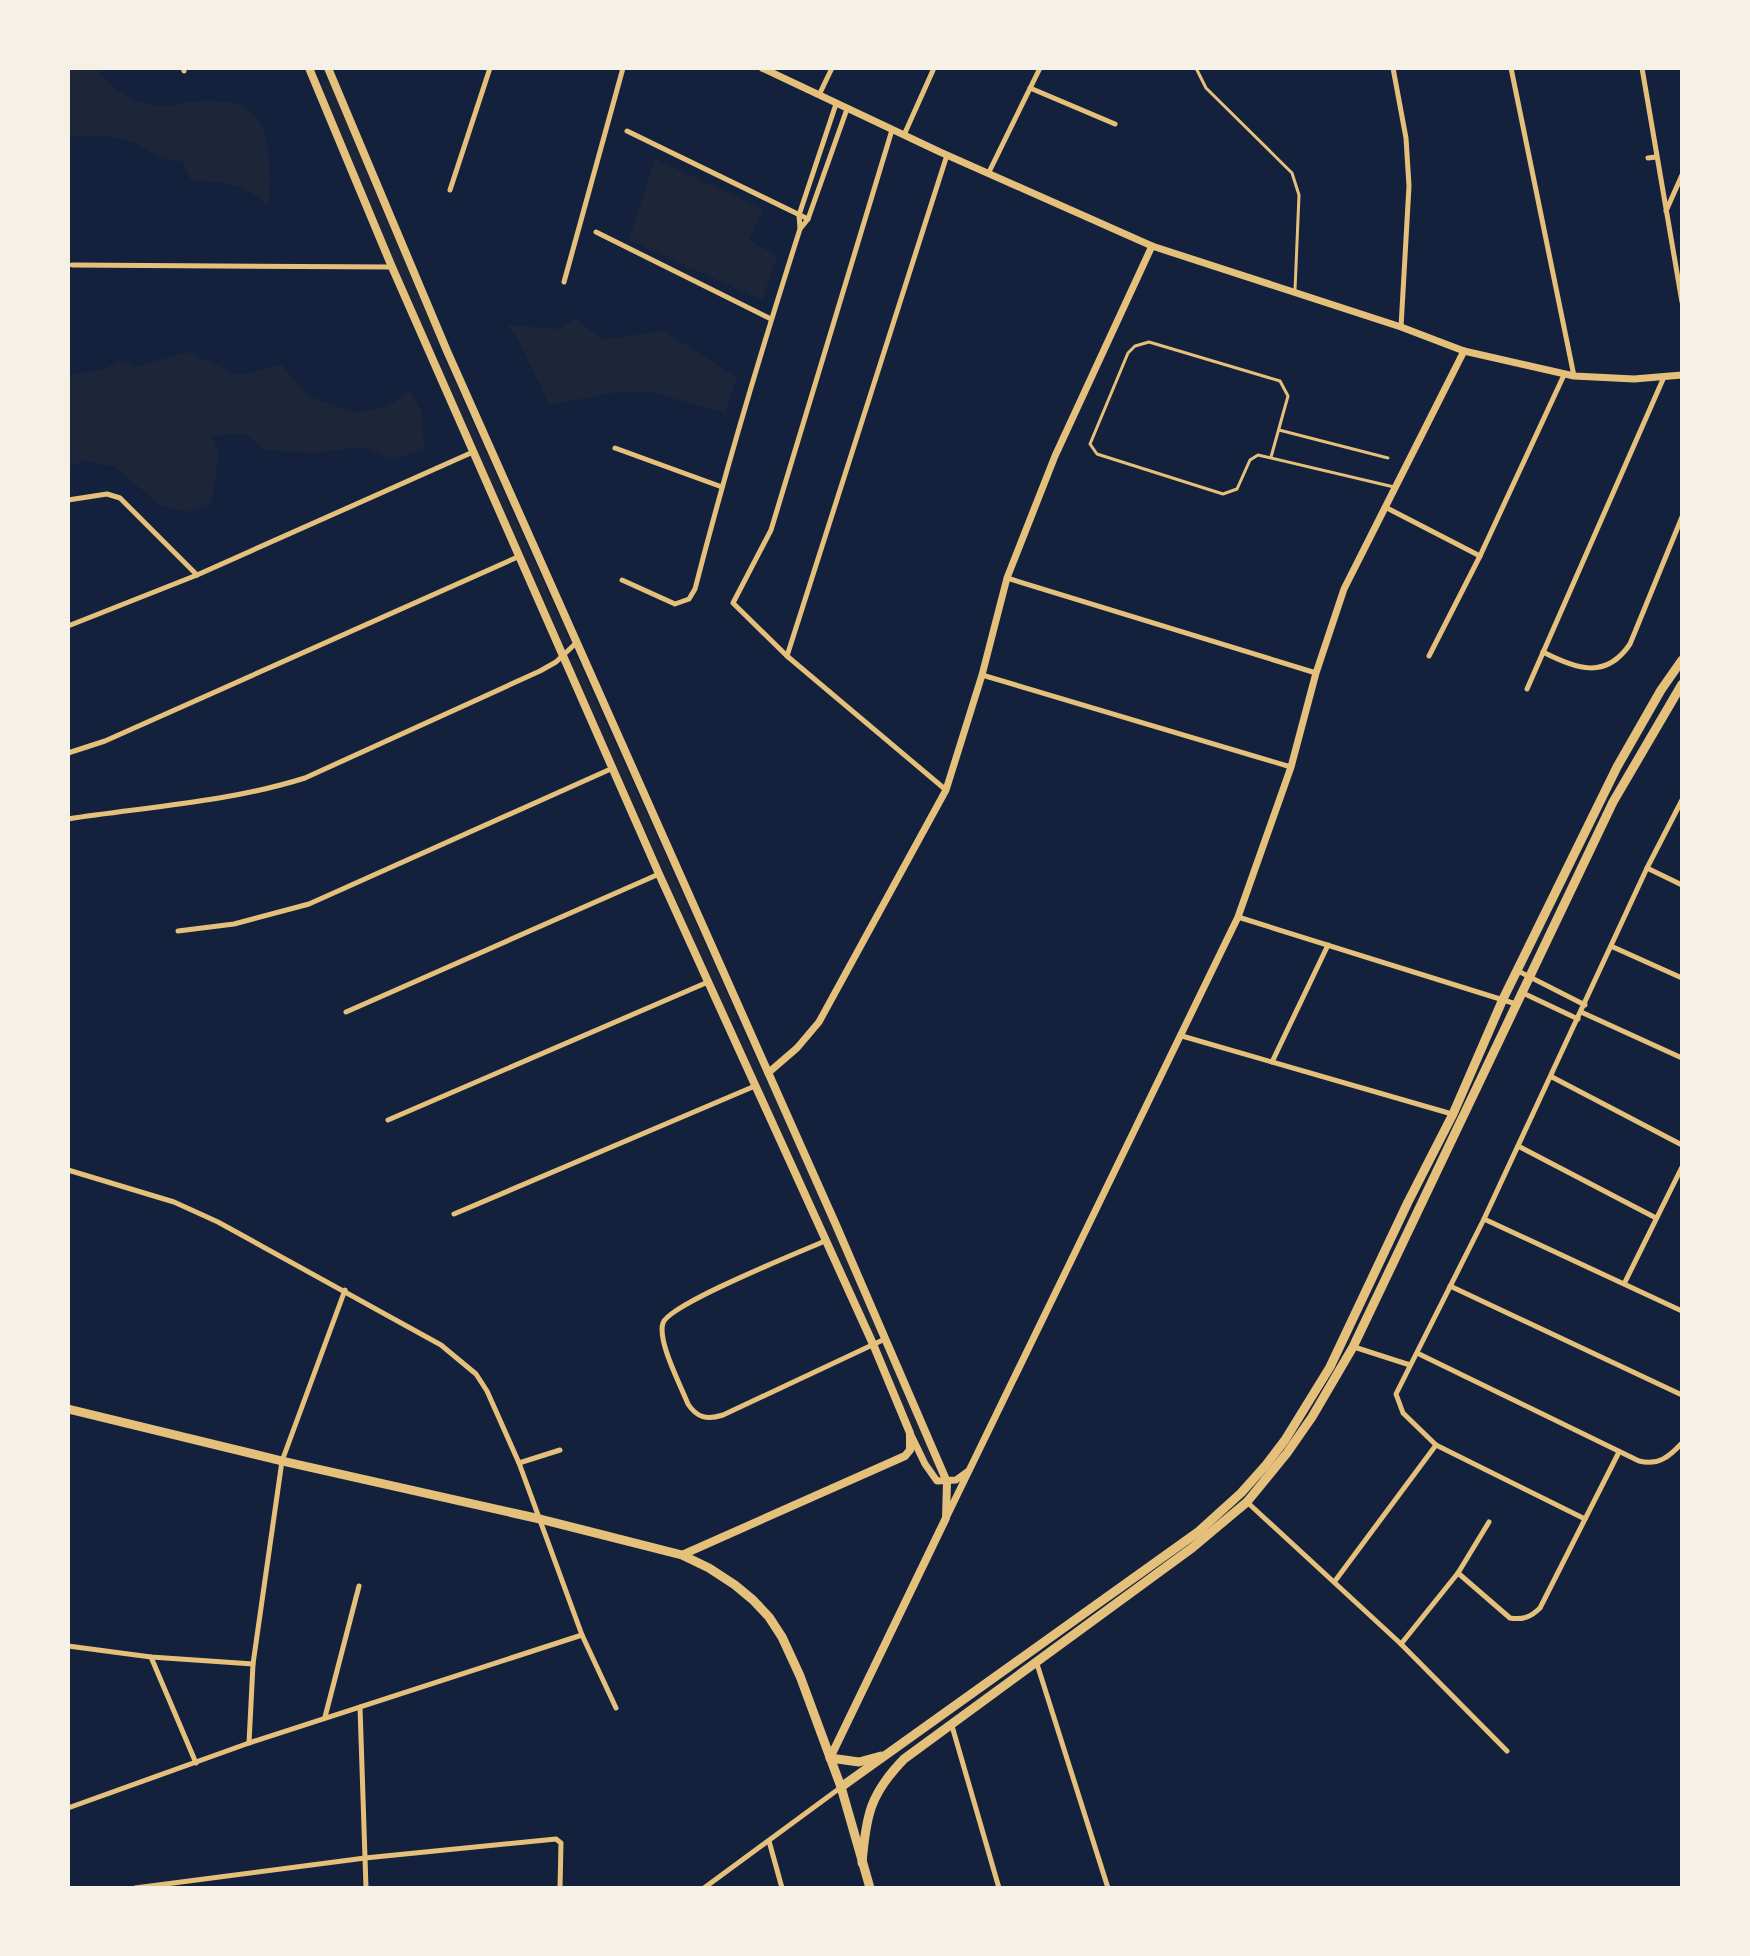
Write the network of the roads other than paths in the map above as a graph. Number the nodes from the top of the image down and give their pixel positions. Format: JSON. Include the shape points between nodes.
{"nodes":[{"id":1,"x":309,"y":68,"type":"edge"},
{"id":2,"x":490,"y":68,"type":"edge"},
{"id":3,"x":623,"y":68,"type":"edge"},
{"id":4,"x":762,"y":68,"type":"edge"},
{"id":5,"x":832,"y":68,"type":"edge"},
{"id":6,"x":934,"y":68,"type":"edge"},
{"id":7,"x":1040,"y":68,"type":"edge"},
{"id":8,"x":1196,"y":68,"type":"edge"},
{"id":9,"x":1393,"y":68,"type":"edge"},
{"id":10,"x":1511,"y":68,"type":"edge"},
{"id":11,"x":1642,"y":68,"type":"edge"},
{"id":12,"x":329,"y":72,"type":"edge"},
{"id":13,"x":313,"y":80,"type":"junction"},
{"id":14,"x":1030,"y":88,"type":"junction"},
{"id":15,"x":819,"y":96,"type":"junction"},
{"id":16,"x":836,"y":104,"type":"junction"},
{"id":17,"x":847,"y":109,"type":"junction"},
{"id":18,"x":1115,"y":124,"type":"dead end"},
{"id":19,"x":892,"y":129,"type":"junction"},
{"id":20,"x":627,"y":131,"type":"dead end"},
{"id":21,"x":904,"y":135,"type":"junction"},
{"id":22,"x":947,"y":155,"type":"junction"},
{"id":23,"x":1656,"y":157,"type":"junction"},
{"id":24,"x":1648,"y":158,"type":"dead end"},
{"id":25,"x":989,"y":172,"type":"junction"},
{"id":26,"x":1682,"y":175,"type":"edge"},
{"id":27,"x":450,"y":190,"type":"dead end"},
{"id":28,"x":1666,"y":211,"type":"junction"},
{"id":29,"x":799,"y":215,"type":"junction"},
{"id":30,"x":808,"y":219,"type":"junction"},
{"id":31,"x":800,"y":229,"type":"junction"},
{"id":32,"x":596,"y":232,"type":"dead end"},
{"id":33,"x":1152,"y":246,"type":"junction"},
{"id":34,"x":72,"y":265,"type":"dead end"},
{"id":35,"x":392,"y":267,"type":"junction"},
{"id":36,"x":564,"y":282,"type":"dead end"},
{"id":37,"x":1295,"y":294,"type":"junction"},
{"id":38,"x":1682,"y":302,"type":"edge"},
{"id":39,"x":771,"y":319,"type":"junction"},
{"id":40,"x":1401,"y":327,"type":"junction"},
{"id":41,"x":447,"y":351,"type":"junction"},
{"id":42,"x":1464,"y":351,"type":"junction"},
{"id":43,"x":431,"y":358,"type":"junction"},
{"id":44,"x":1564,"y":375,"type":"junction"},
{"id":45,"x":1682,"y":375,"type":"edge"},
{"id":46,"x":1574,"y":376,"type":"junction"},
{"id":47,"x":1664,"y":377,"type":"junction"},
{"id":48,"x":1279,"y":430,"type":"junction"},
{"id":49,"x":615,"y":448,"type":"dead end"},
{"id":50,"x":473,"y":452,"type":"junction"},
{"id":51,"x":1271,"y":457,"type":"junction"},
{"id":52,"x":1388,"y":458,"type":"dead end"},
{"id":53,"x":722,"y":487,"type":"junction"},
{"id":54,"x":1394,"y":487,"type":"junction"},
{"id":55,"x":68,"y":500,"type":"edge"},
{"id":56,"x":1384,"y":507,"type":"junction"},
{"id":57,"x":1682,"y":517,"type":"edge"},
{"id":58,"x":520,"y":556,"type":"junction"},
{"id":59,"x":1480,"y":556,"type":"junction"},
{"id":60,"x":197,"y":575,"type":"junction"},
{"id":61,"x":1007,"y":578,"type":"junction"},
{"id":62,"x":622,"y":580,"type":"dead end"},
{"id":63,"x":68,"y":626,"type":"edge"},
{"id":64,"x":576,"y":643,"type":"junction"},
{"id":65,"x":1543,"y":652,"type":"junction"},
{"id":66,"x":563,"y":655,"type":"junction"},
{"id":67,"x":787,"y":656,"type":"junction"},
{"id":68,"x":1429,"y":656,"type":"dead end"},
{"id":69,"x":1682,"y":660,"type":"edge"},
{"id":70,"x":1316,"y":673,"type":"junction"},
{"id":71,"x":982,"y":675,"type":"junction"},
{"id":72,"x":1682,"y":684,"type":"edge"},
{"id":73,"x":1527,"y":689,"type":"dead end"},
{"id":74,"x":68,"y":753,"type":"edge"},
{"id":75,"x":1291,"y":767,"type":"junction"},
{"id":76,"x":613,"y":768,"type":"junction"},
{"id":77,"x":946,"y":790,"type":"junction"},
{"id":78,"x":1681,"y":803,"type":"edge"},
{"id":79,"x":68,"y":819,"type":"edge"},
{"id":80,"x":1647,"y":868,"type":"junction"},
{"id":81,"x":659,"y":874,"type":"junction"},
{"id":82,"x":1682,"y":885,"type":"edge"},
{"id":83,"x":1238,"y":917,"type":"junction"},
{"id":84,"x":178,"y":931,"type":"dead end"},
{"id":85,"x":1328,"y":945,"type":"junction"},
{"id":86,"x":1613,"y":947,"type":"junction"},
{"id":87,"x":1518,"y":971,"type":"junction"},
{"id":88,"x":1529,"y":978,"type":"junction"},
{"id":89,"x":1682,"y":978,"type":"edge"},
{"id":90,"x":708,"y":982,"type":"junction"},
{"id":91,"x":1522,"y":993,"type":"junction"},
{"id":92,"x":1503,"y":999,"type":"junction"},
{"id":93,"x":1517,"y":1004,"type":"junction"},
{"id":94,"x":1583,"y":1008,"type":"junction"},
{"id":95,"x":346,"y":1012,"type":"dead end"},
{"id":96,"x":743,"y":1018,"type":"junction"},
{"id":97,"x":1578,"y":1019,"type":"junction"},
{"id":98,"x":729,"y":1024,"type":"junction"},
{"id":99,"x":1182,"y":1036,"type":"junction"},
{"id":100,"x":1682,"y":1058,"type":"edge"},
{"id":101,"x":1272,"y":1062,"type":"junction"},
{"id":102,"x":768,"y":1073,"type":"junction"},
{"id":103,"x":1551,"y":1076,"type":"junction"},
{"id":104,"x":757,"y":1085,"type":"junction"},
{"id":105,"x":1453,"y":1114,"type":"junction"},
{"id":106,"x":388,"y":1120,"type":"dead end"},
{"id":107,"x":1682,"y":1145,"type":"edge"},
{"id":108,"x":1518,"y":1146,"type":"junction"},
{"id":109,"x":1682,"y":1167,"type":"edge"},
{"id":110,"x":68,"y":1170,"type":"edge"},
{"id":111,"x":454,"y":1214,"type":"dead end"},
{"id":112,"x":1656,"y":1218,"type":"junction"},
{"id":113,"x":1484,"y":1219,"type":"junction"},
{"id":114,"x":826,"y":1240,"type":"junction"},
{"id":115,"x":1625,"y":1282,"type":"junction"},
{"id":116,"x":1450,"y":1286,"type":"junction"},
{"id":117,"x":345,"y":1290,"type":"junction"},
{"id":118,"x":1682,"y":1311,"type":"edge"},
{"id":119,"x":886,"y":1338,"type":"junction"},
{"id":120,"x":873,"y":1344,"type":"junction"},
{"id":121,"x":1353,"y":1347,"type":"junction"},
{"id":122,"x":1417,"y":1353,"type":"junction"},
{"id":123,"x":1410,"y":1365,"type":"junction"},
{"id":124,"x":1682,"y":1395,"type":"edge"},
{"id":125,"x":68,"y":1409,"type":"edge"},
{"id":126,"x":910,"y":1433,"type":"junction"},
{"id":127,"x":1682,"y":1443,"type":"edge"},
{"id":128,"x":1436,"y":1445,"type":"junction"},
{"id":129,"x":560,"y":1450,"type":"dead end"},
{"id":130,"x":1619,"y":1452,"type":"junction"},
{"id":131,"x":282,"y":1461,"type":"junction"},
{"id":132,"x":519,"y":1463,"type":"junction"},
{"id":133,"x":971,"y":1468,"type":"junction"},
{"id":134,"x":947,"y":1482,"type":"junction"},
{"id":135,"x":1247,"y":1502,"type":"junction"},
{"id":136,"x":946,"y":1518,"type":"junction"},
{"id":137,"x":540,"y":1519,"type":"junction"},
{"id":138,"x":1585,"y":1519,"type":"junction"},
{"id":139,"x":1489,"y":1522,"type":"dead end"},
{"id":140,"x":682,"y":1555,"type":"junction"},
{"id":141,"x":1458,"y":1573,"type":"junction"},
{"id":142,"x":1335,"y":1581,"type":"junction"},
{"id":143,"x":359,"y":1586,"type":"dead end"},
{"id":144,"x":582,"y":1635,"type":"junction"},
{"id":145,"x":1401,"y":1644,"type":"junction"},
{"id":146,"x":68,"y":1648,"type":"edge"},
{"id":147,"x":151,"y":1657,"type":"junction"},
{"id":148,"x":253,"y":1664,"type":"junction"},
{"id":149,"x":1037,"y":1664,"type":"junction"},
{"id":150,"x":360,"y":1707,"type":"junction"},
{"id":151,"x":616,"y":1708,"type":"dead end"},
{"id":152,"x":325,"y":1718,"type":"junction"},
{"id":153,"x":952,"y":1726,"type":"junction"},
{"id":154,"x":249,"y":1743,"type":"junction"},
{"id":155,"x":1507,"y":1751,"type":"dead end"},
{"id":156,"x":892,"y":1753,"type":"junction"},
{"id":157,"x":830,"y":1758,"type":"junction"},
{"id":158,"x":196,"y":1763,"type":"junction"},
{"id":159,"x":841,"y":1787,"type":"junction"},
{"id":160,"x":68,"y":1808,"type":"edge"},
{"id":161,"x":769,"y":1841,"type":"junction"},
{"id":162,"x":365,"y":1858,"type":"junction"},
{"id":163,"x":862,"y":1863,"type":"junction"},
{"id":164,"x":135,"y":1888,"type":"edge"},
{"id":165,"x":366,"y":1888,"type":"edge"},
{"id":166,"x":560,"y":1888,"type":"edge"},
{"id":167,"x":704,"y":1888,"type":"edge"},
{"id":168,"x":782,"y":1888,"type":"edge"},
{"id":169,"x":870,"y":1888,"type":"edge"},
{"id":170,"x":999,"y":1888,"type":"edge"},
{"id":171,"x":1108,"y":1888,"type":"edge"}],
"edges":[{"from":1,"to":13,"type":"main road"},
{"from":2,"to":27,"type":"street"},
{"from":3,"to":36,"type":"street"},
{"from":4,"to":15,"type":"street"},
{"from":5,"to":15,"type":"street"},
{"from":6,"to":21,"type":"street"},
{"from":7,"to":14,"type":"street"},
{"from":8,"to":37,"type":"lane","via":[[1206,88],[1296,182]]},
{"from":9,"to":40,"type":"street","via":[[1409,186]]},
{"from":10,"to":46,"type":"street"},
{"from":11,"to":23,"type":"street"},
{"from":12,"to":13,"type":"main road"},
{"from":12,"to":41,"type":"main road"},
{"from":13,"to":35,"type":"main road"},
{"from":14,"to":18,"type":"street"},
{"from":14,"to":25,"type":"street"},
{"from":15,"to":16,"type":"street"},
{"from":16,"to":17,"type":"street"},
{"from":16,"to":29,"type":"street"},
{"from":17,"to":19,"type":"street"},
{"from":17,"to":30,"type":"street"},
{"from":19,"to":21,"type":"street"},
{"from":19,"to":67,"type":"street","via":[[771,530],[734,597],[735,607]]},
{"from":20,"to":29,"type":"street"},
{"from":21,"to":22,"type":"street"},
{"from":22,"to":25,"type":"street"},
{"from":22,"to":67,"type":"street"},
{"from":23,"to":24,"type":"street"},
{"from":23,"to":28,"type":"street"},
{"from":25,"to":33,"type":"street"},
{"from":26,"to":28,"type":"street"},
{"from":28,"to":38,"type":"street"},
{"from":29,"to":30,"type":"street"},
{"from":29,"to":31,"type":"street"},
{"from":30,"to":31,"type":"street"},
{"from":31,"to":39,"type":"street"},
{"from":32,"to":39,"type":"street"},
{"from":33,"to":37,"type":"street"},
{"from":33,"to":61,"type":"street","via":[[1055,456]]},
{"from":34,"to":35,"type":"street"},
{"from":35,"to":43,"type":"main road"},
{"from":37,"to":40,"type":"street"},
{"from":39,"to":53,"type":"street"},
{"from":40,"to":42,"type":"street"},
{"from":41,"to":43,"type":"main road"},
{"from":41,"to":64,"type":"main road"},
{"from":42,"to":44,"type":"street"},
{"from":42,"to":54,"type":"street"},
{"from":43,"to":50,"type":"main road"},
{"from":44,"to":46,"type":"street"},
{"from":44,"to":59,"type":"street"},
{"from":45,"to":47,"type":"street"},
{"from":46,"to":47,"type":"street"},
{"from":47,"to":65,"type":"street"},
{"from":48,"to":51,"type":"lane"},
{"from":48,"to":51,"type":"lane","via":[[1288,396],[1280,381],[1149,342],[1128,353],[1090,444],[1097,454],[1223,494],[1237,489],[1254,457]]},
{"from":48,"to":52,"type":"lane"},
{"from":49,"to":53,"type":"street"},
{"from":50,"to":58,"type":"main road"},
{"from":50,"to":60,"type":"street"},
{"from":51,"to":54,"type":"lane"},
{"from":53,"to":62,"type":"street","via":[[689,599],[675,604]]},
{"from":54,"to":56,"type":"street"},
{"from":55,"to":60,"type":"street","via":[[107,494],[120,498]]},
{"from":56,"to":59,"type":"street"},
{"from":56,"to":70,"type":"street","via":[[1344,589]]},
{"from":57,"to":65,"type":"street","via":[[1620,658],[1585,668]]},
{"from":58,"to":66,"type":"main road"},
{"from":58,"to":74,"type":"street"},
{"from":59,"to":68,"type":"street"},
{"from":60,"to":63,"type":"street"},
{"from":61,"to":70,"type":"street"},
{"from":61,"to":71,"type":"street"},
{"from":64,"to":66,"type":"street"},
{"from":64,"to":96,"type":"main road"},
{"from":65,"to":73,"type":"street"},
{"from":66,"to":76,"type":"main road"},
{"from":66,"to":79,"type":"street","via":[[540,671],[305,778],[236,795]]},
{"from":67,"to":77,"type":"street"},
{"from":69,"to":87,"type":"main road","via":[[1617,767]]},
{"from":70,"to":75,"type":"street"},
{"from":71,"to":75,"type":"street"},
{"from":71,"to":77,"type":"street"},
{"from":72,"to":88,"type":"main road","via":[[1613,802]]},
{"from":75,"to":83,"type":"street"},
{"from":76,"to":81,"type":"main road"},
{"from":76,"to":84,"type":"street","via":[[309,904],[234,924]]},
{"from":77,"to":102,"type":"street","via":[[819,1022]]},
{"from":78,"to":80,"type":"street"},
{"from":80,"to":82,"type":"street"},
{"from":80,"to":86,"type":"street"},
{"from":81,"to":90,"type":"main road"},
{"from":81,"to":95,"type":"street"},
{"from":83,"to":85,"type":"street"},
{"from":83,"to":99,"type":"street"},
{"from":85,"to":92,"type":"street"},
{"from":85,"to":101,"type":"street"},
{"from":86,"to":89,"type":"street"},
{"from":86,"to":94,"type":"street"},
{"from":87,"to":88,"type":"street"},
{"from":87,"to":92,"type":"main road"},
{"from":88,"to":91,"type":"main road"},
{"from":88,"to":94,"type":"street"},
{"from":90,"to":98,"type":"main road"},
{"from":90,"to":106,"type":"street"},
{"from":91,"to":93,"type":"main road"},
{"from":91,"to":97,"type":"street"},
{"from":92,"to":93,"type":"street"},
{"from":92,"to":105,"type":"main road"},
{"from":93,"to":121,"type":"main road"},
{"from":94,"to":97,"type":"street"},
{"from":94,"to":100,"type":"street"},
{"from":96,"to":98,"type":"main road"},
{"from":96,"to":102,"type":"main road"},
{"from":97,"to":103,"type":"street"},
{"from":98,"to":104,"type":"main road"},
{"from":99,"to":101,"type":"street"},
{"from":99,"to":133,"type":"street"},
{"from":101,"to":105,"type":"street"},
{"from":102,"to":119,"type":"main road"},
{"from":103,"to":107,"type":"street"},
{"from":103,"to":108,"type":"street"},
{"from":104,"to":111,"type":"street"},
{"from":104,"to":114,"type":"main road"},
{"from":105,"to":156,"type":"main road","via":[[1330,1367],[1258,1474],[1198,1532]]},
{"from":108,"to":112,"type":"street"},
{"from":108,"to":113,"type":"street"},
{"from":109,"to":112,"type":"street"},
{"from":110,"to":117,"type":"street","via":[[174,1202]]},
{"from":112,"to":115,"type":"street"},
{"from":113,"to":115,"type":"street"},
{"from":113,"to":116,"type":"street"},
{"from":114,"to":120,"type":"main road"},
{"from":114,"to":120,"type":"street","via":[[690,1301],[666,1317],[664,1343],[688,1404],[705,1418],[723,1415]]},
{"from":115,"to":118,"type":"street"},
{"from":116,"to":122,"type":"street"},
{"from":116,"to":124,"type":"street"},
{"from":117,"to":131,"type":"street"},
{"from":117,"to":132,"type":"street","via":[[441,1345],[476,1374]]},
{"from":119,"to":120,"type":"street"},
{"from":119,"to":134,"type":"main road"},
{"from":120,"to":126,"type":"main road"},
{"from":121,"to":123,"type":"street"},
{"from":121,"to":135,"type":"main road","via":[[1312,1417]]},
{"from":122,"to":123,"type":"street"},
{"from":122,"to":130,"type":"street"},
{"from":123,"to":128,"type":"street","via":[[1396,1394],[1403,1413]]},
{"from":125,"to":131,"type":"main road"},
{"from":126,"to":134,"type":"street","via":[[932,1476]]},
{"from":126,"to":140,"type":"main road","via":[[905,1456]]},
{"from":127,"to":130,"type":"street","via":[[1657,1462]]},
{"from":128,"to":138,"type":"street"},
{"from":128,"to":142,"type":"street"},
{"from":129,"to":132,"type":"street"},
{"from":130,"to":138,"type":"street"},
{"from":131,"to":137,"type":"main road"},
{"from":131,"to":148,"type":"street"},
{"from":132,"to":137,"type":"street"},
{"from":133,"to":134,"type":"street"},
{"from":133,"to":136,"type":"street"},
{"from":134,"to":136,"type":"main road"},
{"from":135,"to":142,"type":"street"},
{"from":135,"to":149,"type":"main road"},
{"from":136,"to":157,"type":"main road"},
{"from":137,"to":140,"type":"main road"},
{"from":137,"to":144,"type":"street"},
{"from":138,"to":141,"type":"street","via":[[1540,1608],[1526,1618],[1510,1618]]},
{"from":139,"to":141,"type":"street"},
{"from":140,"to":157,"type":"main road","via":[[735,1585],[769,1617],[800,1676]]},
{"from":141,"to":145,"type":"street"},
{"from":142,"to":145,"type":"street"},
{"from":143,"to":152,"type":"street"},
{"from":144,"to":150,"type":"street"},
{"from":144,"to":151,"type":"street"},
{"from":145,"to":155,"type":"street"},
{"from":146,"to":147,"type":"street"},
{"from":147,"to":148,"type":"street"},
{"from":147,"to":158,"type":"street"},
{"from":148,"to":154,"type":"street"},
{"from":149,"to":153,"type":"main road"},
{"from":149,"to":171,"type":"street"},
{"from":150,"to":152,"type":"street"},
{"from":150,"to":162,"type":"street"},
{"from":152,"to":154,"type":"street"},
{"from":153,"to":163,"type":"main road","via":[[904,1759],[879,1788],[865,1830]]},
{"from":153,"to":170,"type":"street"},
{"from":154,"to":158,"type":"street"},
{"from":156,"to":157,"type":"main road","via":[[859,1762]]},
{"from":156,"to":159,"type":"main road"},
{"from":157,"to":159,"type":"main road"},
{"from":158,"to":160,"type":"street"},
{"from":159,"to":161,"type":"street"},
{"from":159,"to":163,"type":"main road"},
{"from":161,"to":167,"type":"street"},
{"from":161,"to":168,"type":"street"},
{"from":162,"to":164,"type":"street"},
{"from":162,"to":165,"type":"street"},
{"from":162,"to":166,"type":"street","via":[[559,1840]]},
{"from":163,"to":169,"type":"main road"}]}
